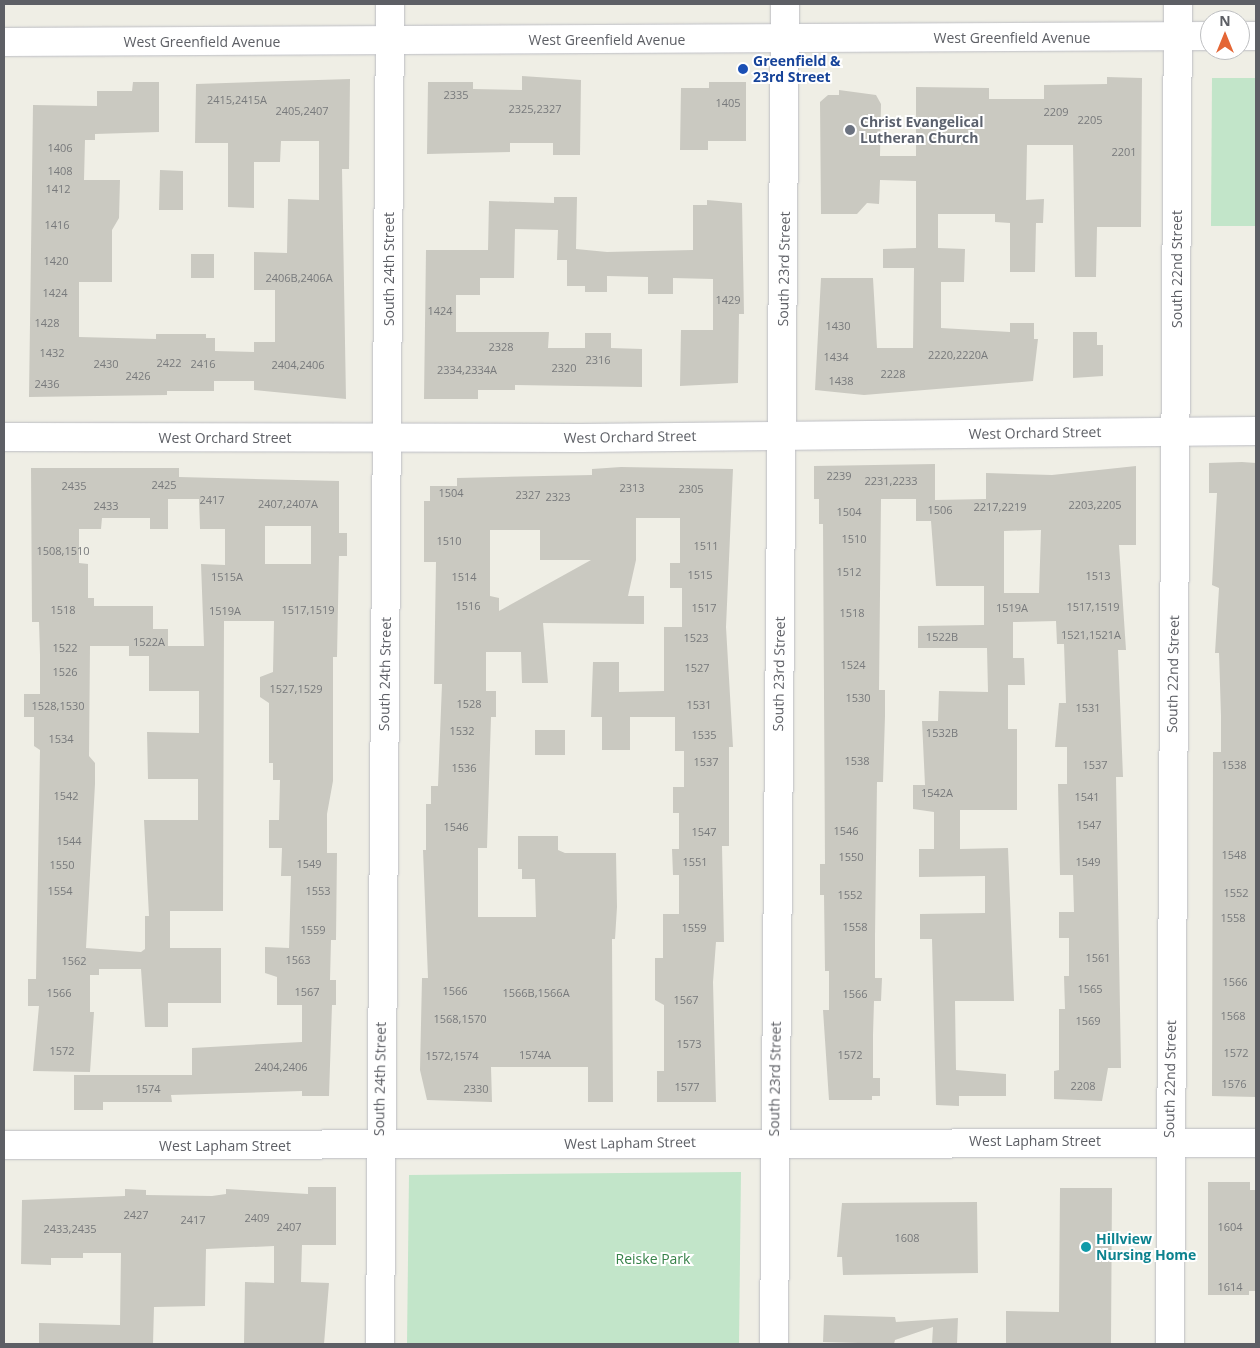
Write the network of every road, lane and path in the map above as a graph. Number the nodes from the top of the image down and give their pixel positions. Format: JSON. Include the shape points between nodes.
{"nodes":[{"id":1,"x":390,"y":4,"type":"edge"},
{"id":2,"x":785,"y":4,"type":"edge"},
{"id":3,"x":1178,"y":4,"type":"edge"},
{"id":4,"x":1178,"y":36,"type":"junction"},
{"id":5,"x":1200,"y":36,"type":"edge"},
{"id":6,"x":785,"y":40,"type":"junction"},
{"id":7,"x":4,"y":42,"type":"edge"},
{"id":8,"x":390,"y":42,"type":"junction"},
{"id":9,"x":1256,"y":431,"type":"edge"},
{"id":10,"x":1176,"y":432,"type":"junction"},
{"id":11,"x":781,"y":434,"type":"junction"},
{"id":12,"x":4,"y":436,"type":"edge"},
{"id":13,"x":388,"y":438,"type":"junction"},
{"id":14,"x":774,"y":1142,"type":"junction"},
{"id":15,"x":1169,"y":1143,"type":"junction"},
{"id":16,"x":1256,"y":1143,"type":"edge"},
{"id":17,"x":4,"y":1145,"type":"edge"},
{"id":18,"x":380,"y":1146,"type":"junction"},
{"id":19,"x":380,"y":1344,"type":"edge"},
{"id":20,"x":774,"y":1344,"type":"edge"},
{"id":21,"x":1170,"y":1344,"type":"edge"}],
"edges":[{"from":1,"to":8,"type":"street","name":"South 24th Street"},
{"from":2,"to":6,"type":"street","name":"South 23rd Street"},
{"from":3,"to":4,"type":"street","name":"South 22nd Street"},
{"from":4,"to":5,"type":"street","name":"West Greenfield Avenue"},
{"from":4,"to":6,"type":"street","name":"West Greenfield Avenue"},
{"from":4,"to":10,"type":"street","name":"South 22nd Street"},
{"from":6,"to":8,"type":"street","name":"West Greenfield Avenue"},
{"from":6,"to":11,"type":"street","name":"South 23rd Street"},
{"from":7,"to":8,"type":"street","name":"West Greenfield Avenue"},
{"from":8,"to":13,"type":"street","name":"South 24th Street"},
{"from":9,"to":10,"type":"street","name":"West Orchard Street"},
{"from":10,"to":11,"type":"street","name":"West Orchard Street"},
{"from":10,"to":15,"type":"street","name":"South 22nd Street"},
{"from":11,"to":13,"type":"street","name":"West Orchard Street"},
{"from":11,"to":14,"type":"street","name":"South 23rd Street"},
{"from":12,"to":13,"type":"street","name":"West Orchard Street"},
{"from":13,"to":18,"type":"street","name":"South 24th Street"},
{"from":14,"to":15,"type":"street","name":"West Lapham Street"},
{"from":14,"to":18,"type":"street","name":"West Lapham Street"},
{"from":14,"to":20,"type":"street","name":"South 23rd Street"},
{"from":15,"to":16,"type":"street","name":"West Lapham Street"},
{"from":15,"to":21,"type":"street","name":"South 22nd Street"},
{"from":17,"to":18,"type":"street","name":"West Lapham Street"},
{"from":18,"to":19,"type":"street","name":"South 24th Street"}]}
